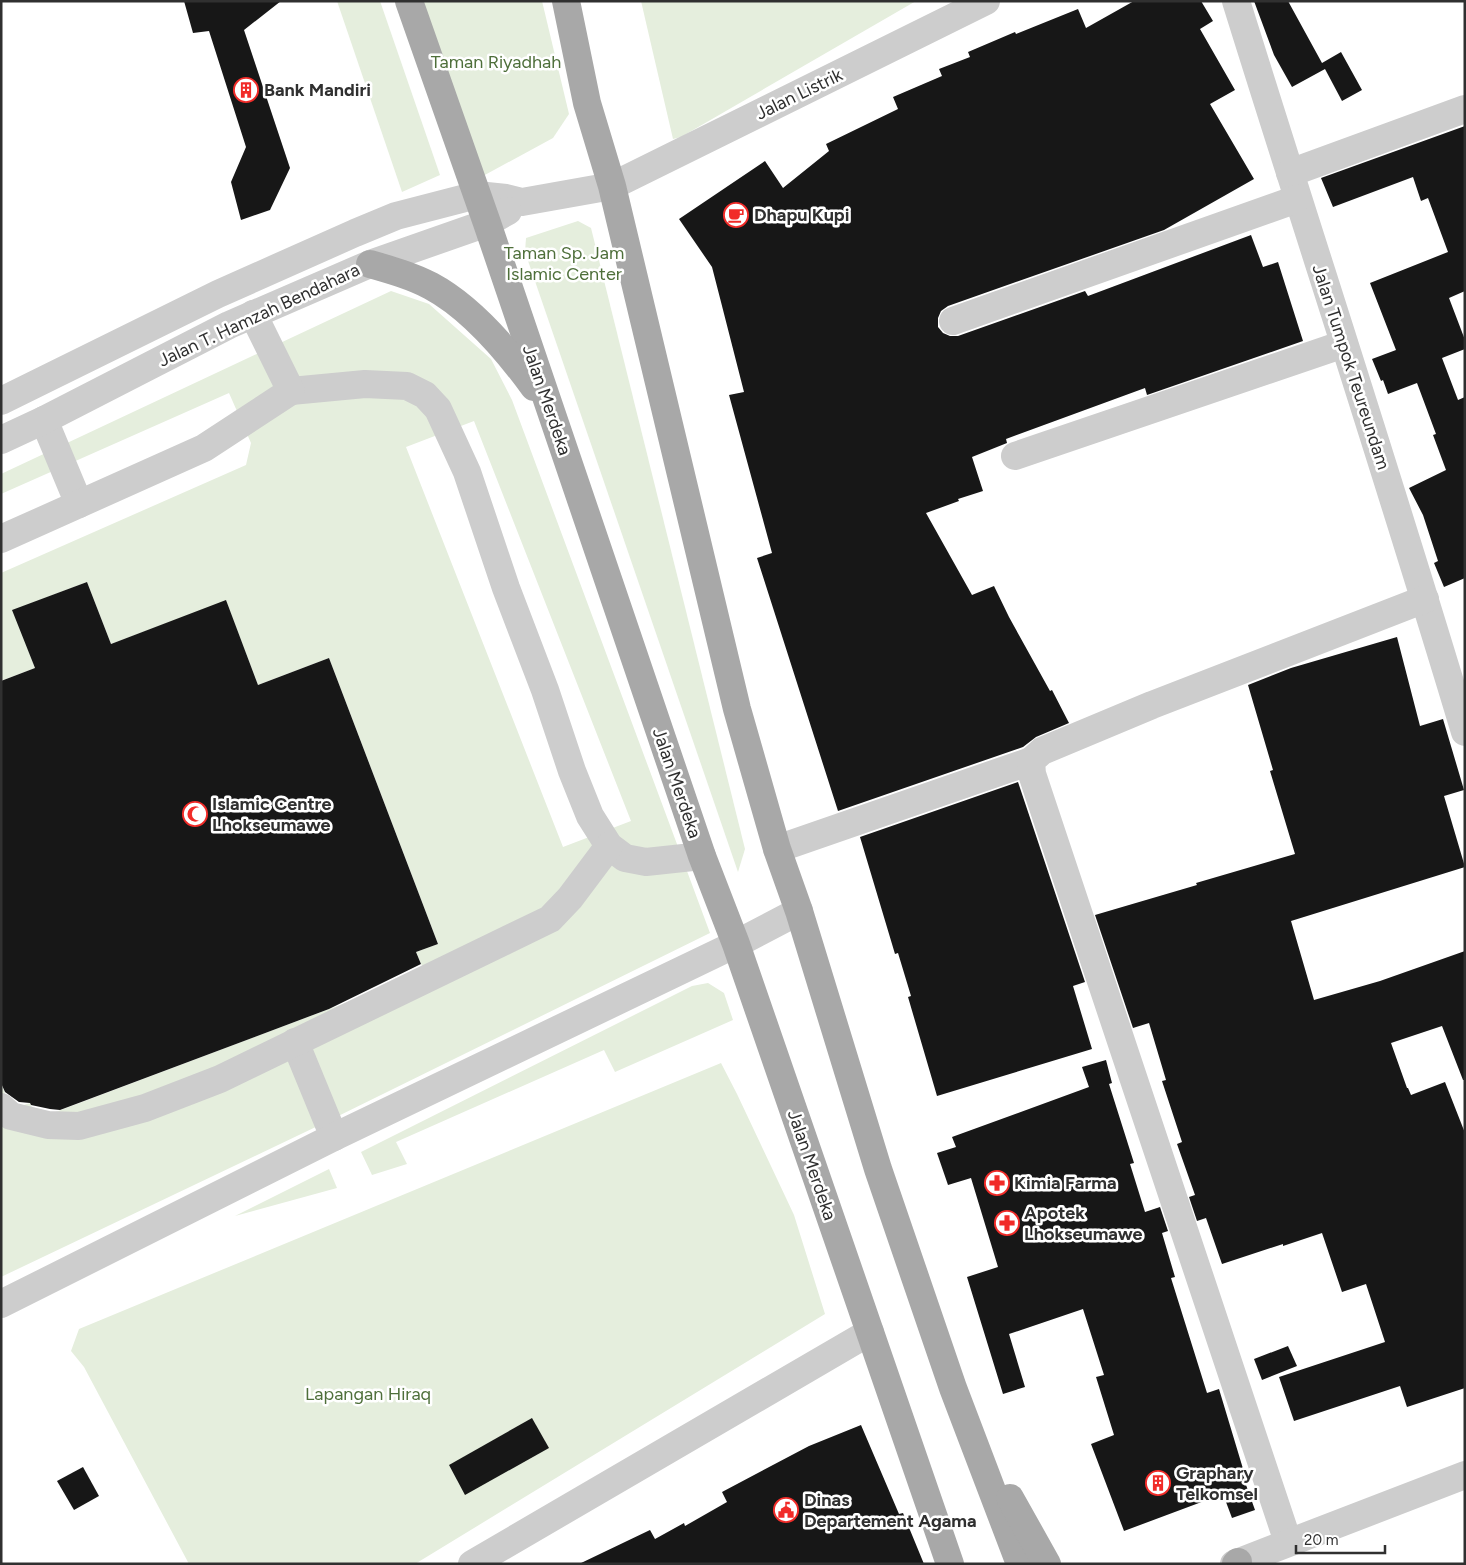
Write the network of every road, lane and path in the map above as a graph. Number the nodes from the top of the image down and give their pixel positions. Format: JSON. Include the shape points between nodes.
{"nodes":[{"id":1,"x":409,"y":1,"type":"edge"},
{"id":2,"x":566,"y":1,"type":"edge"},
{"id":3,"x":986,"y":1,"type":"edge"},
{"id":4,"x":1236,"y":1,"type":"edge"},
{"id":5,"x":1465,"y":109,"type":"edge"},
{"id":6,"x":612,"y":186,"type":"junction"},
{"id":7,"x":1294,"y":186,"type":"junction"},
{"id":8,"x":477,"y":195,"type":"junction"},
{"id":9,"x":522,"y":202,"type":"junction"},
{"id":10,"x":487,"y":223,"type":"junction"},
{"id":11,"x":370,"y":264,"type":"junction"},
{"id":12,"x":254,"y":314,"type":"junction"},
{"id":13,"x":953,"y":321,"type":"dead end"},
{"id":14,"x":1344,"y":344,"type":"junction"},
{"id":15,"x":291,"y":391,"type":"junction"},
{"id":16,"x":1,"y":401,"type":"edge"},
{"id":17,"x":549,"y":406,"type":"junction"},
{"id":18,"x":44,"y":420,"type":"junction"},
{"id":19,"x":1,"y":440,"type":"edge"},
{"id":20,"x":1015,"y":456,"type":"dead end"},
{"id":21,"x":79,"y":504,"type":"junction"},
{"id":22,"x":1,"y":539,"type":"edge"},
{"id":23,"x":1425,"y":599,"type":"junction"},
{"id":24,"x":1460,"y":696,"type":"edge"},
{"id":25,"x":1465,"y":732,"type":"edge"},
{"id":26,"x":1031,"y":761,"type":"junction"},
{"id":27,"x":609,"y":846,"type":"junction"},
{"id":28,"x":777,"y":849,"type":"junction"},
{"id":29,"x":702,"y":856,"type":"junction"},
{"id":30,"x":799,"y":911,"type":"junction"},
{"id":31,"x":736,"y":944,"type":"junction"},
{"id":32,"x":295,"y":1042,"type":"junction"},
{"id":33,"x":1,"y":1107,"type":"edge"},
{"id":34,"x":334,"y":1137,"type":"junction"},
{"id":35,"x":1,"y":1304,"type":"edge"},
{"id":36,"x":870,"y":1332,"type":"junction"},
{"id":37,"x":953,"y":1388,"type":"junction"},
{"id":38,"x":1465,"y":1475,"type":"edge"},
{"id":39,"x":1288,"y":1542,"type":"junction"},
{"id":40,"x":1236,"y":1563,"type":"edge"},
{"id":41,"x":472,"y":1564,"type":"edge"},
{"id":42,"x":950,"y":1564,"type":"edge"},
{"id":43,"x":1020,"y":1564,"type":"edge"},
{"id":44,"x":1047,"y":1564,"type":"edge"}],
"edges":[{"from":1,"to":8,"type":"main road","name":"Jalan Merdeka"},
{"from":2,"to":6,"type":"main road","via":[[587,102]]},
{"from":3,"to":6,"type":"street","name":"Jalan Listrik"},
{"from":4,"to":7,"type":"street","name":"Jalan Tumpok Teureundam"},
{"from":5,"to":7,"type":"street"},
{"from":6,"to":9,"type":"street","name":"Jalan T. Hamzah Bendahara"},
{"from":6,"to":28,"type":"main road","via":[[737,710]]},
{"from":7,"to":13,"type":"street"},
{"from":7,"to":14,"type":"street","name":"Jalan Tumpok Teureundam"},
{"from":8,"to":9,"type":"street","name":"Jalan T. Hamzah Bendahara"},
{"from":8,"to":10,"type":"main road","name":"Jalan Merdeka"},
{"from":8,"to":16,"type":"street","name":"Jalan T. Hamzah Bendahara","via":[[396,216],[356,232],[218,294]]},
{"from":9,"to":10,"type":"street","name":"Jalan T. Hamzah Bendahara"},
{"from":10,"to":11,"type":"street","name":"Jalan T. Hamzah Bendahara"},
{"from":10,"to":17,"type":"main road","name":"Jalan Merdeka"},
{"from":11,"to":12,"type":"street","name":"Jalan T. Hamzah Bendahara"},
{"from":11,"to":17,"type":"main road","via":[[418,280],[457,304],[512,356]]},
{"from":12,"to":15,"type":"street"},
{"from":12,"to":18,"type":"street","name":"Jalan T. Hamzah Bendahara"},
{"from":14,"to":20,"type":"street"},
{"from":14,"to":23,"type":"street","name":"Jalan Tumpok Teureundam"},
{"from":15,"to":21,"type":"street","via":[[204,448]]},
{"from":15,"to":27,"type":"street","via":[[365,384],[407,386],[424,395],[438,409],[467,472],[572,771],[590,816]]},
{"from":17,"to":29,"type":"main road","name":"Jalan Merdeka"},
{"from":18,"to":19,"type":"street","name":"Jalan T. Hamzah Bendahara"},
{"from":18,"to":21,"type":"street"},
{"from":21,"to":22,"type":"street"},
{"from":23,"to":24,"type":"street","name":"Jalan Tumpok Teureundam"},
{"from":23,"to":26,"type":"street","via":[[1152,705],[1042,751]]},
{"from":24,"to":25,"type":"street","name":"Jalan Tumpok Teureundam"},
{"from":26,"to":28,"type":"street"},
{"from":26,"to":39,"type":"street","via":[[1032,774]]},
{"from":27,"to":29,"type":"street","via":[[624,858],[646,862]]},
{"from":27,"to":32,"type":"street","via":[[550,919]]},
{"from":28,"to":30,"type":"main road"},
{"from":29,"to":31,"type":"main road","name":"Jalan Merdeka"},
{"from":30,"to":31,"type":"street"},
{"from":30,"to":37,"type":"main road","via":[[878,1169]]},
{"from":31,"to":34,"type":"street"},
{"from":31,"to":36,"type":"main road","name":"Jalan Merdeka"},
{"from":32,"to":33,"type":"street","via":[[220,1080],[145,1108],[79,1126],[48,1125],[11,1116]]},
{"from":32,"to":34,"type":"street"},
{"from":34,"to":35,"type":"street"},
{"from":36,"to":41,"type":"street"},
{"from":36,"to":42,"type":"main road","name":"Jalan Merdeka"},
{"from":37,"to":43,"type":"main road"},
{"from":37,"to":44,"type":"main road","via":[[998,1478]]},
{"from":38,"to":39,"type":"street"},
{"from":39,"to":40,"type":"street"}]}
